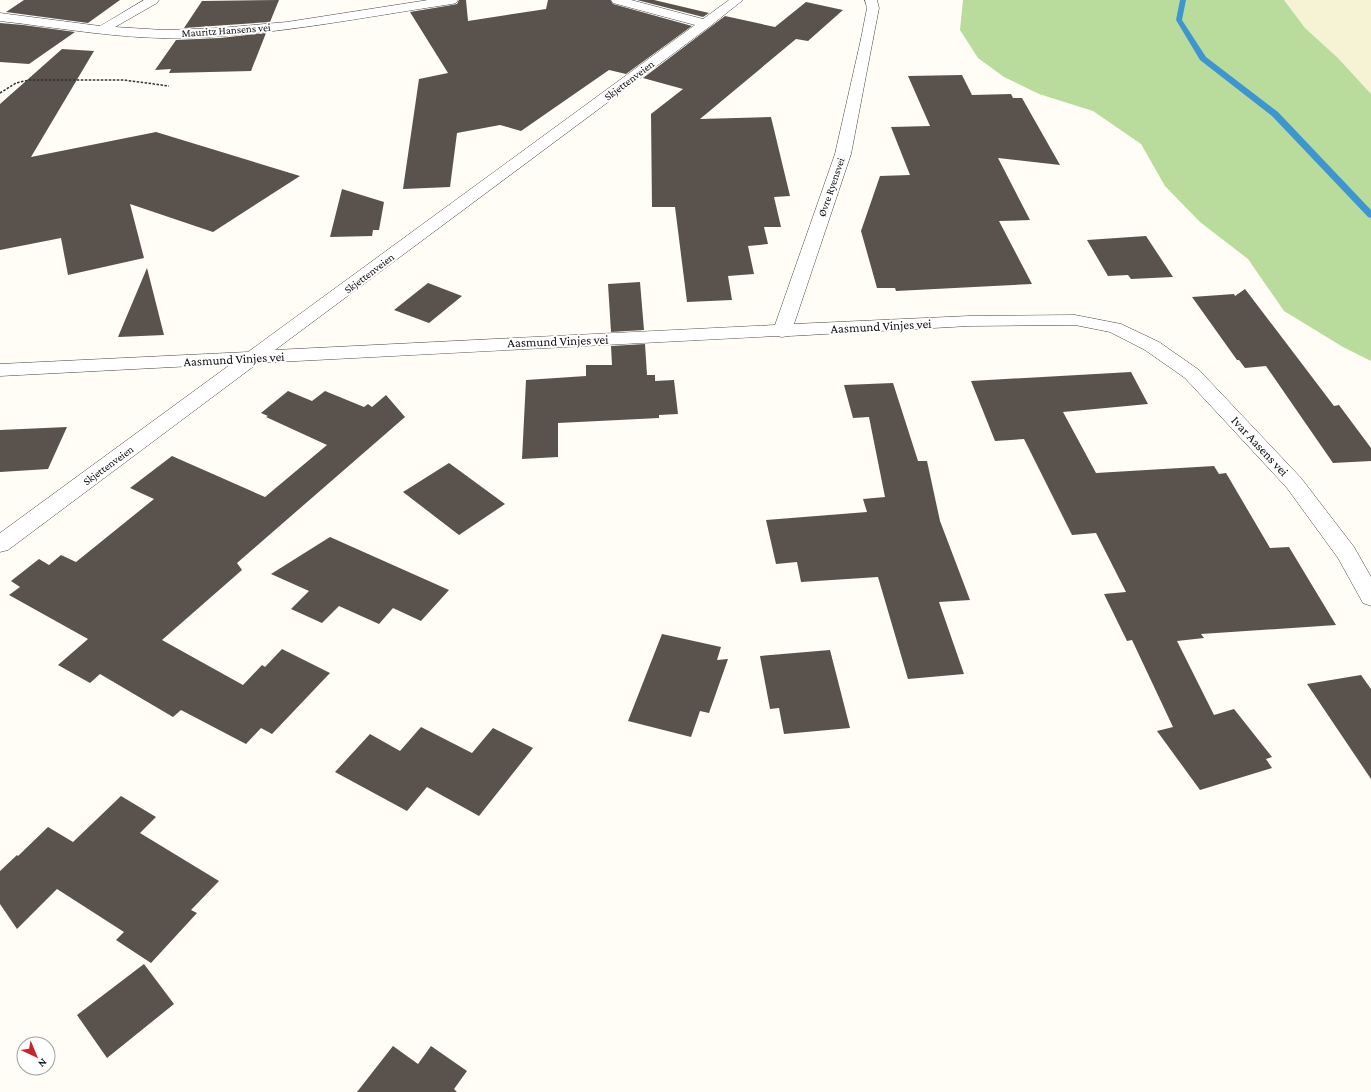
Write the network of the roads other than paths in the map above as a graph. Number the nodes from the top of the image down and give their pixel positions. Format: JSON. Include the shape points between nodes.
{"nodes":[{"id":1,"x":153,"y":0,"type":"edge"},
{"id":2,"x":452,"y":0,"type":"edge"},
{"id":3,"x":617,"y":0,"type":"edge"},
{"id":4,"x":737,"y":0,"type":"edge"},
{"id":5,"x":871,"y":0,"type":"edge"},
{"id":6,"x":0,"y":17,"type":"edge"},
{"id":7,"x":705,"y":24,"type":"junction"},
{"id":8,"x":103,"y":29,"type":"junction"},
{"id":9,"x":867,"y":39,"type":"joint"},
{"id":10,"x":1115,"y":328,"type":"joint"},
{"id":11,"x":782,"y":332,"type":"junction"},
{"id":12,"x":254,"y":358,"type":"junction"},
{"id":13,"x":0,"y":370,"type":"edge"},
{"id":14,"x":0,"y":544,"type":"edge"},
{"id":15,"x":1371,"y":597,"type":"edge"}],
"edges":[{"from":1,"to":8,"type":"street"},
{"from":2,"to":8,"type":"street","name":"Mauritz Hansens vei","via":[[238,31],[186,34]]},
{"from":3,"to":7,"type":"street"},
{"from":4,"to":7,"type":"street","name":"Skjettenveien"},
{"from":5,"to":9,"type":"lane","via":[[873,8]]},
{"from":6,"to":8,"type":"street","name":"Mauritz Hansens vei"},
{"from":7,"to":12,"type":"street","name":"Skjettenveien"},
{"from":9,"to":11,"type":"street","name":"Øvre Ryensvei","via":[[843,154]]},
{"from":10,"to":11,"type":"street","name":"Aasmund Vinjes vei","via":[[1075,320],[1039,320],[968,321]]},
{"from":10,"to":15,"type":"street","name":"Ivar Aasens vei","via":[[1152,346],[1197,379],[1294,482],[1346,554]]},
{"from":11,"to":12,"type":"street","name":"Aasmund Vinjes vei","via":[[497,344]]},
{"from":12,"to":13,"type":"street","name":"Aasmund Vinjes vei"},
{"from":12,"to":14,"type":"street","name":"Skjettenveien"}]}
